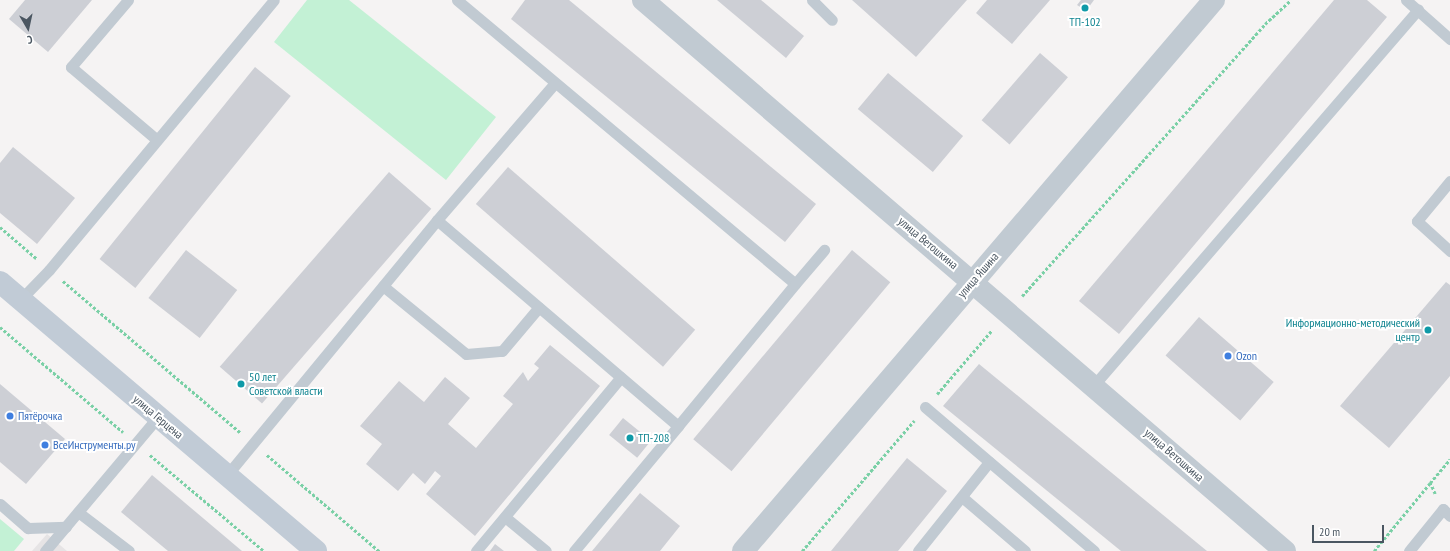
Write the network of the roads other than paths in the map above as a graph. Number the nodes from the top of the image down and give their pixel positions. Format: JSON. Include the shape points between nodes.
{"nodes":[{"id":1,"x":128,"y":0,"type":"edge"},
{"id":2,"x":274,"y":0,"type":"edge"},
{"id":3,"x":457,"y":0,"type":"edge"},
{"id":4,"x":642,"y":0,"type":"edge"},
{"id":5,"x":812,"y":0,"type":"edge"},
{"id":6,"x":1214,"y":0,"type":"edge"},
{"id":7,"x":1406,"y":0,"type":"edge"},
{"id":8,"x":1418,"y":10,"type":"junction"},
{"id":9,"x":832,"y":20,"type":"dead end"},
{"id":10,"x":1450,"y":39,"type":"edge"},
{"id":11,"x":554,"y":84,"type":"junction"},
{"id":12,"x":156,"y":140,"type":"junction"},
{"id":13,"x":1450,"y":181,"type":"edge"},
{"id":14,"x":437,"y":220,"type":"junction"},
{"id":15,"x":824,"y":250,"type":"dead end"},
{"id":16,"x":1450,"y":251,"type":"edge"},
{"id":17,"x":0,"y":282,"type":"edge"},
{"id":18,"x":973,"y":282,"type":"junction"},
{"id":19,"x":795,"y":284,"type":"junction"},
{"id":20,"x":383,"y":286,"type":"junction"},
{"id":21,"x":21,"y":300,"type":"junction"},
{"id":22,"x":539,"y":307,"type":"junction"},
{"id":23,"x":621,"y":377,"type":"junction"},
{"id":24,"x":1094,"y":385,"type":"junction"},
{"id":25,"x":926,"y":407,"type":"road end"},
{"id":26,"x":158,"y":417,"type":"junction"},
{"id":27,"x":678,"y":426,"type":"junction"},
{"id":28,"x":990,"y":462,"type":"junction"},
{"id":29,"x":227,"y":475,"type":"junction"},
{"id":30,"x":962,"y":497,"type":"junction"},
{"id":31,"x":0,"y":504,"type":"edge"},
{"id":32,"x":78,"y":512,"type":"junction"},
{"id":33,"x":1446,"y":512,"type":"edge"},
{"id":34,"x":505,"y":517,"type":"junction"},
{"id":35,"x":66,"y":527,"type":"junction"},
{"id":36,"x":45,"y":551,"type":"edge"},
{"id":37,"x":129,"y":551,"type":"edge"},
{"id":38,"x":316,"y":551,"type":"edge"},
{"id":39,"x":476,"y":551,"type":"edge"},
{"id":40,"x":546,"y":551,"type":"edge"},
{"id":41,"x":574,"y":551,"type":"edge"},
{"id":42,"x":743,"y":551,"type":"edge"},
{"id":43,"x":918,"y":551,"type":"edge"},
{"id":44,"x":1025,"y":551,"type":"edge"},
{"id":45,"x":1094,"y":551,"type":"edge"},
{"id":46,"x":1285,"y":551,"type":"edge"},
{"id":47,"x":1409,"y":551,"type":"edge"}],
"edges":[{"from":1,"to":12,"type":"lane","via":[[72,67]]},
{"from":2,"to":12,"type":"lane"},
{"from":3,"to":11,"type":"lane"},
{"from":4,"to":18,"type":"street","name":"улица Ветошкина"},
{"from":5,"to":9,"type":"lane"},
{"from":6,"to":18,"type":"street","name":"улица Яшина"},
{"from":7,"to":8,"type":"lane"},
{"from":8,"to":10,"type":"lane"},
{"from":8,"to":24,"type":"lane"},
{"from":11,"to":14,"type":"lane"},
{"from":11,"to":19,"type":"lane"},
{"from":12,"to":21,"type":"lane","via":[[49,270]]},
{"from":13,"to":16,"type":"lane","via":[[1417,221]]},
{"from":14,"to":20,"type":"lane"},
{"from":14,"to":22,"type":"lane"},
{"from":15,"to":19,"type":"lane"},
{"from":17,"to":21,"type":"main road","name":"улица Герцена"},
{"from":18,"to":24,"type":"street","name":"улица Ветошкина"},
{"from":18,"to":42,"type":"street","name":"улица Яшина"},
{"from":19,"to":27,"type":"lane"},
{"from":20,"to":22,"type":"lane","via":[[466,354],[502,351]]},
{"from":20,"to":29,"type":"lane"},
{"from":21,"to":26,"type":"main road","name":"улица Герцена"},
{"from":22,"to":23,"type":"lane"},
{"from":23,"to":27,"type":"lane"},
{"from":23,"to":34,"type":"lane"},
{"from":24,"to":46,"type":"street","name":"улица Ветошкина"},
{"from":25,"to":28,"type":"lane"},
{"from":26,"to":29,"type":"main road","name":"улица Герцена"},
{"from":26,"to":32,"type":"lane"},
{"from":27,"to":41,"type":"lane"},
{"from":28,"to":30,"type":"lane"},
{"from":28,"to":45,"type":"lane"},
{"from":29,"to":38,"type":"main road","name":"улица Герцена"},
{"from":30,"to":43,"type":"lane"},
{"from":30,"to":44,"type":"lane"},
{"from":31,"to":35,"type":"lane","via":[[28,528]]},
{"from":32,"to":35,"type":"lane"},
{"from":32,"to":37,"type":"lane"},
{"from":33,"to":47,"type":"lane"},
{"from":34,"to":39,"type":"lane"},
{"from":34,"to":40,"type":"lane"},
{"from":35,"to":36,"type":"lane"}]}
